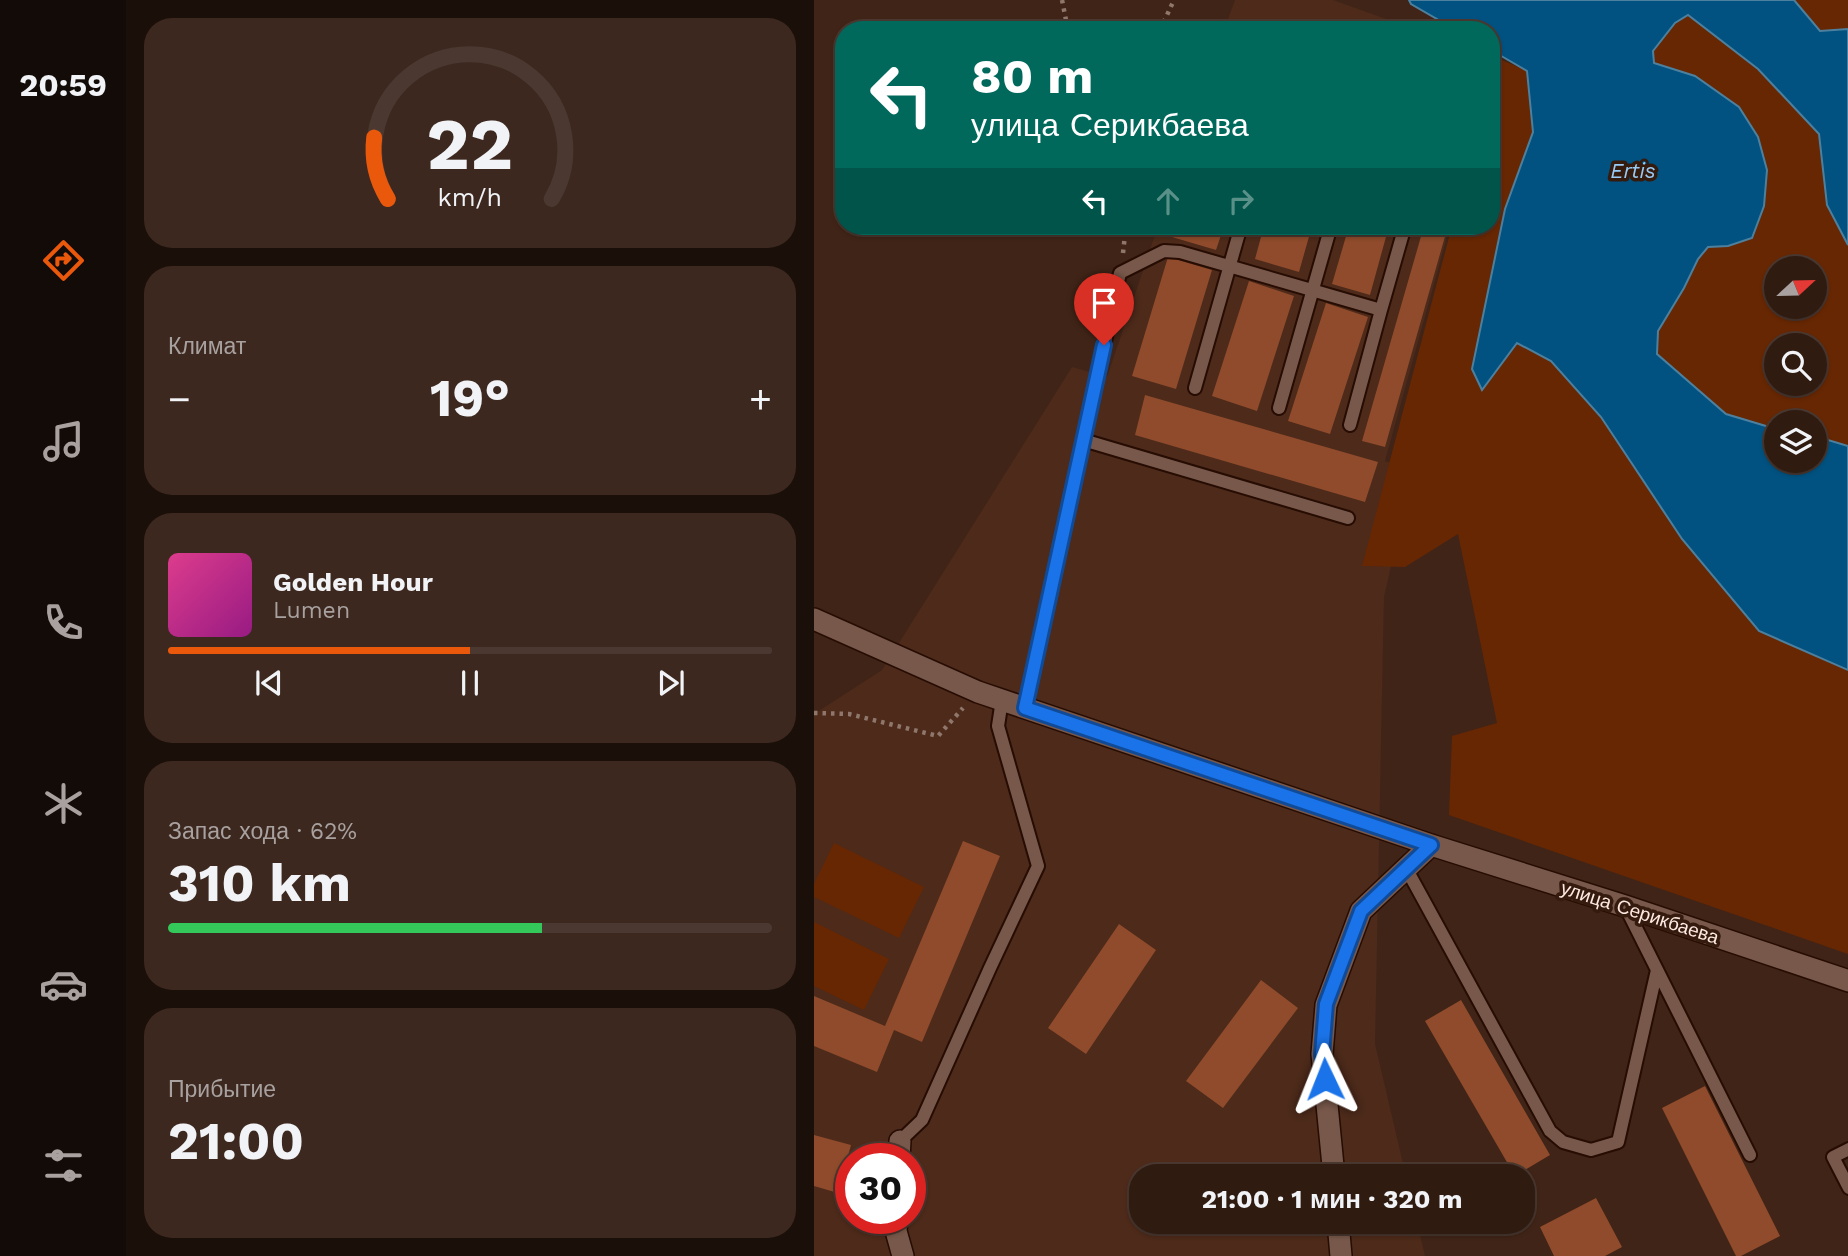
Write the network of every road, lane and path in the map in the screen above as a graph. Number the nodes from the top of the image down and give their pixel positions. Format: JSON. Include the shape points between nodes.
{"nodes":[{"id":1,"x":1062,"y":0,"type":"edge"},
{"id":2,"x":1174,"y":0,"type":"edge"},
{"id":3,"x":1066,"y":21,"type":"edge"},
{"id":4,"x":1164,"y":21,"type":"edge"},
{"id":5,"x":1125,"y":235,"type":"edge"},
{"id":6,"x":1238,"y":235,"type":"edge"},
{"id":7,"x":1328,"y":235,"type":"edge"},
{"id":8,"x":1402,"y":235,"type":"edge"},
{"id":9,"x":1229,"y":266,"type":"junction"},
{"id":10,"x":1120,"y":273,"type":"junction"},
{"id":11,"x":1313,"y":290,"type":"junction"},
{"id":12,"x":1381,"y":310,"type":"junction"},
{"id":13,"x":1195,"y":388,"type":"dead end"},
{"id":14,"x":1279,"y":408,"type":"dead end"},
{"id":15,"x":1350,"y":425,"type":"dead end"},
{"id":16,"x":1083,"y":440,"type":"junction"},
{"id":17,"x":1348,"y":518,"type":"dead end"},
{"id":18,"x":814,"y":619,"type":"edge"},
{"id":19,"x":978,"y":692,"type":"junction"},
{"id":20,"x":1002,"y":700,"type":"junction"},
{"id":21,"x":1025,"y":708,"type":"junction"},
{"id":22,"x":814,"y":713,"type":"edge"},
{"id":23,"x":1431,"y":845,"type":"junction"},
{"id":24,"x":1406,"y":868,"type":"junction"},
{"id":25,"x":1625,"y":906,"type":"junction"},
{"id":26,"x":1657,"y":970,"type":"junction"},
{"id":27,"x":1848,"y":981,"type":"edge"},
{"id":28,"x":905,"y":1143,"type":"edge"},
{"id":29,"x":1848,"y":1149,"type":"edge"},
{"id":30,"x":1750,"y":1155,"type":"dead end"},
{"id":31,"x":1333,"y":1164,"type":"edge"},
{"id":32,"x":1848,"y":1188,"type":"edge"},
{"id":33,"x":897,"y":1234,"type":"edge"},
{"id":34,"x":1339,"y":1234,"type":"edge"},
{"id":35,"x":903,"y":1256,"type":"edge"},
{"id":36,"x":1341,"y":1256,"type":"edge"}],
"edges":[{"from":1,"to":3,"type":"path"},
{"from":2,"to":4,"type":"path"},
{"from":5,"to":10,"type":"path"},
{"from":6,"to":9,"type":"lane"},
{"from":7,"to":11,"type":"lane"},
{"from":8,"to":12,"type":"lane"},
{"from":9,"to":10,"type":"lane","via":[[1164,251]]},
{"from":9,"to":11,"type":"lane"},
{"from":9,"to":13,"type":"lane"},
{"from":10,"to":16,"type":"lane"},
{"from":11,"to":12,"type":"lane"},
{"from":11,"to":14,"type":"lane"},
{"from":12,"to":15,"type":"lane"},
{"from":16,"to":17,"type":"lane"},
{"from":16,"to":21,"type":"lane"},
{"from":18,"to":19,"type":"street","name":"улица Серикбаева"},
{"from":19,"to":20,"type":"street","name":"улица Серикбаева"},
{"from":19,"to":22,"type":"path","via":[[938,736],[849,714]]},
{"from":20,"to":21,"type":"street","name":"улица Серикбаева"},
{"from":20,"to":28,"type":"lane","via":[[998,726],[1038,866],[922,1120]]},
{"from":21,"to":23,"type":"street","name":"улица Серикбаева"},
{"from":23,"to":24,"type":"street"},
{"from":23,"to":25,"type":"street","name":"улица Серикбаева"},
{"from":24,"to":26,"type":"lane","via":[[1550,1130],[1563,1142],[1591,1150],[1618,1142]]},
{"from":24,"to":31,"type":"street","via":[[1361,911],[1326,1004],[1322,1054]]},
{"from":25,"to":26,"type":"lane"},
{"from":25,"to":27,"type":"street","name":"улица Серикбаева"},
{"from":26,"to":30,"type":"lane"},
{"from":29,"to":32,"type":"lane","via":[[1833,1157]]},
{"from":33,"to":35,"type":"street"},
{"from":34,"to":36,"type":"street"}]}
